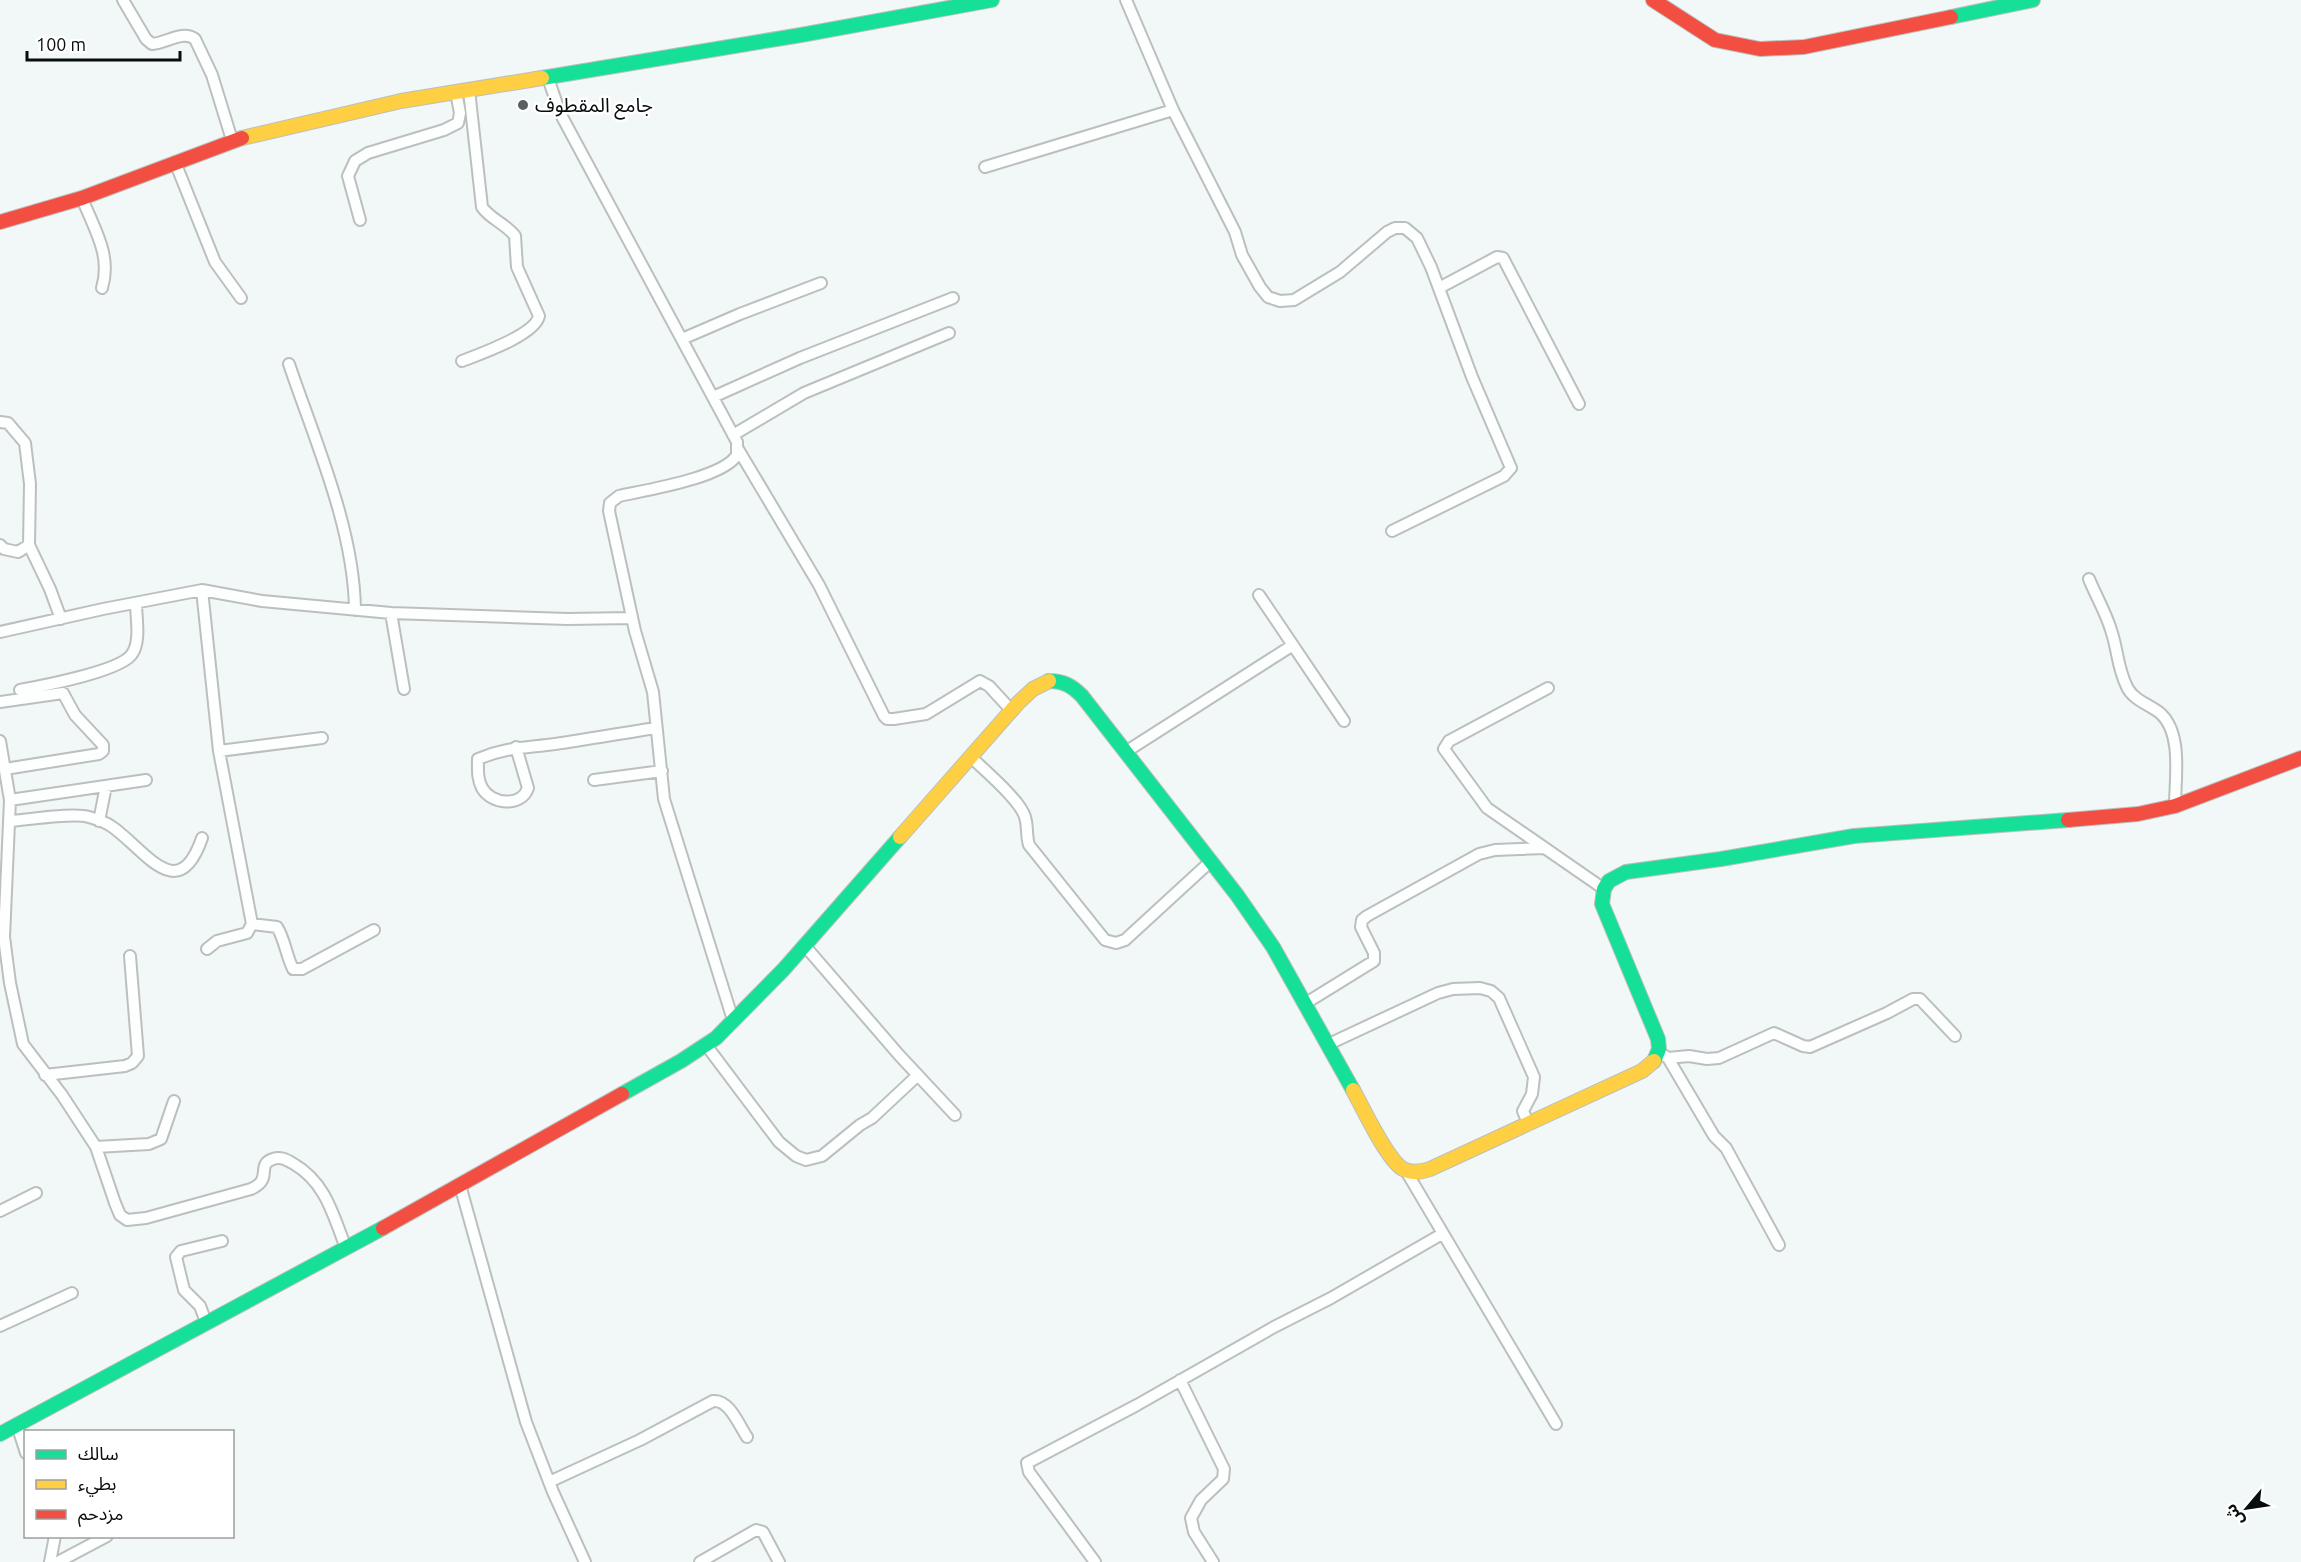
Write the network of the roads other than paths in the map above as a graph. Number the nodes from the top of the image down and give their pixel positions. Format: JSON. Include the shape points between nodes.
{"nodes":[{"id":1,"x":123,"y":0,"type":"edge"},
{"id":2,"x":992,"y":0,"type":"edge"},
{"id":3,"x":1126,"y":0,"type":"edge"},
{"id":4,"x":1653,"y":0,"type":"edge"},
{"id":5,"x":2026,"y":1,"type":"edge"},
{"id":6,"x":942,"y":4,"type":"edge"},
{"id":7,"x":548,"y":78,"type":"junction"},
{"id":8,"x":463,"y":91,"type":"junction"},
{"id":9,"x":1173,"y":110,"type":"junction"},
{"id":10,"x":232,"y":140,"type":"junction"},
{"id":11,"x":175,"y":162,"type":"junction"},
{"id":12,"x":985,"y":167,"type":"dead end"},
{"id":13,"x":82,"y":198,"type":"junction"},
{"id":14,"x":360,"y":220,"type":"dead end"},
{"id":15,"x":0,"y":222,"type":"edge"},
{"id":16,"x":821,"y":283,"type":"dead end"},
{"id":17,"x":102,"y":288,"type":"dead end"},
{"id":18,"x":1439,"y":288,"type":"junction"},
{"id":19,"x":241,"y":298,"type":"dead end"},
{"id":20,"x":952,"y":298,"type":"dead end"},
{"id":21,"x":949,"y":333,"type":"dead end"},
{"id":22,"x":682,"y":339,"type":"junction"},
{"id":23,"x":462,"y":361,"type":"dead end"},
{"id":24,"x":289,"y":364,"type":"dead end"},
{"id":25,"x":713,"y":397,"type":"junction"},
{"id":26,"x":1579,"y":404,"type":"dead end"},
{"id":27,"x":0,"y":422,"type":"edge"},
{"id":28,"x":733,"y":435,"type":"junction"},
{"id":29,"x":738,"y":449,"type":"junction"},
{"id":30,"x":1392,"y":531,"type":"dead end"},
{"id":31,"x":0,"y":544,"type":"edge"},
{"id":32,"x":29,"y":544,"type":"junction"},
{"id":33,"x":2088,"y":579,"type":"dead end"},
{"id":34,"x":202,"y":590,"type":"junction"},
{"id":35,"x":1259,"y":595,"type":"dead end"},
{"id":36,"x":136,"y":603,"type":"junction"},
{"id":37,"x":355,"y":610,"type":"junction"},
{"id":38,"x":391,"y":613,"type":"junction"},
{"id":39,"x":632,"y":618,"type":"junction"},
{"id":40,"x":61,"y":619,"type":"junction"},
{"id":41,"x":0,"y":632,"type":"edge"},
{"id":42,"x":1293,"y":645,"type":"junction"},
{"id":43,"x":1548,"y":688,"type":"dead end"},
{"id":44,"x":404,"y":689,"type":"dead end"},
{"id":45,"x":20,"y":690,"type":"dead end"},
{"id":46,"x":0,"y":702,"type":"edge"},
{"id":47,"x":1012,"y":711,"type":"junction"},
{"id":48,"x":1344,"y":721,"type":"dead end"},
{"id":49,"x":656,"y":728,"type":"junction"},
{"id":50,"x":322,"y":738,"type":"dead end"},
{"id":51,"x":0,"y":741,"type":"edge"},
{"id":52,"x":516,"y":747,"type":"junction"},
{"id":53,"x":219,"y":751,"type":"junction"},
{"id":54,"x":1127,"y":751,"type":"junction"},
{"id":55,"x":971,"y":757,"type":"junction"},
{"id":56,"x":2301,"y":758,"type":"edge"},
{"id":57,"x":5,"y":769,"type":"junction"},
{"id":58,"x":662,"y":771,"type":"junction"},
{"id":59,"x":146,"y":780,"type":"dead end"},
{"id":60,"x":594,"y":780,"type":"dead end"},
{"id":61,"x":106,"y":786,"type":"junction"},
{"id":62,"x":10,"y":800,"type":"junction"},
{"id":63,"x":2175,"y":806,"type":"junction"},
{"id":64,"x":10,"y":821,"type":"junction"},
{"id":65,"x":99,"y":821,"type":"junction"},
{"id":66,"x":5,"y":837,"type":"edge"},
{"id":67,"x":202,"y":838,"type":"dead end"},
{"id":68,"x":1544,"y":848,"type":"junction"},
{"id":69,"x":1211,"y":861,"type":"junction"},
{"id":70,"x":1604,"y":889,"type":"junction"},
{"id":71,"x":252,"y":924,"type":"junction"},
{"id":72,"x":374,"y":930,"type":"dead end"},
{"id":73,"x":805,"y":946,"type":"junction"},
{"id":74,"x":207,"y":949,"type":"dead end"},
{"id":75,"x":130,"y":956,"type":"dead end"},
{"id":76,"x":1306,"y":1003,"type":"junction"},
{"id":77,"x":734,"y":1020,"type":"junction"},
{"id":78,"x":1955,"y":1036,"type":"dead end"},
{"id":79,"x":1329,"y":1044,"type":"junction"},
{"id":80,"x":706,"y":1045,"type":"junction"},
{"id":81,"x":1664,"y":1055,"type":"junction"},
{"id":82,"x":45,"y":1075,"type":"junction"},
{"id":83,"x":918,"y":1075,"type":"junction"},
{"id":84,"x":174,"y":1101,"type":"dead end"},
{"id":85,"x":955,"y":1115,"type":"dead end"},
{"id":86,"x":1528,"y":1124,"type":"junction"},
{"id":87,"x":96,"y":1147,"type":"junction"},
{"id":88,"x":1406,"y":1171,"type":"junction"},
{"id":89,"x":460,"y":1185,"type":"junction"},
{"id":90,"x":36,"y":1193,"type":"dead end"},
{"id":91,"x":0,"y":1211,"type":"edge"},
{"id":92,"x":1442,"y":1234,"type":"junction"},
{"id":93,"x":222,"y":1241,"type":"dead end"},
{"id":94,"x":1779,"y":1245,"type":"dead end"},
{"id":95,"x":346,"y":1248,"type":"junction"},
{"id":96,"x":72,"y":1293,"type":"dead end"},
{"id":97,"x":206,"y":1322,"type":"junction"},
{"id":98,"x":0,"y":1326,"type":"edge"},
{"id":99,"x":1180,"y":1380,"type":"junction"},
{"id":100,"x":1556,"y":1424,"type":"dead end"},
{"id":101,"x":17,"y":1425,"type":"junction"},
{"id":102,"x":0,"y":1434,"type":"edge"},
{"id":103,"x":747,"y":1437,"type":"dead end"},
{"id":104,"x":24,"y":1447,"type":"edge"},
{"id":105,"x":549,"y":1482,"type":"junction"},
{"id":106,"x":55,"y":1538,"type":"edge"},
{"id":107,"x":103,"y":1538,"type":"edge"},
{"id":108,"x":50,"y":1562,"type":"edge"},
{"id":109,"x":58,"y":1562,"type":"edge"},
{"id":110,"x":585,"y":1562,"type":"edge"},
{"id":111,"x":700,"y":1562,"type":"edge"},
{"id":112,"x":779,"y":1562,"type":"edge"},
{"id":113,"x":1095,"y":1562,"type":"edge"},
{"id":114,"x":1213,"y":1562,"type":"edge"}],
"edges":[{"from":1,"to":10,"type":"street","via":[[152,44],[183,35],[195,39],[212,75]]},
{"from":2,"to":6,"type":"street"},
{"from":3,"to":9,"type":"street"},
{"from":4,"to":5,"type":"street","via":[[1715,40],[1760,49],[1814,45]]},
{"from":6,"to":7,"type":"street","via":[[801,35]]},
{"from":7,"to":8,"type":"street"},
{"from":7,"to":22,"type":"street","via":[[560,113]]},
{"from":8,"to":10,"type":"street","via":[[400,101]]},
{"from":8,"to":14,"type":"street","via":[[458,123],[368,153],[355,162],[348,176]]},
{"from":8,"to":23,"type":"street","via":[[482,207],[515,236],[517,267],[539,316],[536,324],[513,339]]},
{"from":9,"to":12,"type":"street"},
{"from":9,"to":18,"type":"street","via":[[1235,232],[1242,255],[1268,297],[1287,301],[1308,292],[1340,272],[1387,232],[1400,228],[1417,238]]},
{"from":10,"to":11,"type":"street"},
{"from":11,"to":13,"type":"street"},
{"from":11,"to":19,"type":"street","via":[[215,262]]},
{"from":13,"to":15,"type":"street"},
{"from":13,"to":17,"type":"street","via":[[106,258]]},
{"from":16,"to":22,"type":"street"},
{"from":18,"to":26,"type":"street","via":[[1497,257],[1503,258]]},
{"from":18,"to":30,"type":"street","via":[[1510,468],[1504,476]]},
{"from":20,"to":25,"type":"street"},
{"from":21,"to":28,"type":"street","via":[[804,393]]},
{"from":22,"to":25,"type":"street"},
{"from":24,"to":37,"type":"street","via":[[340,513]]},
{"from":25,"to":28,"type":"street"},
{"from":27,"to":32,"type":"street","via":[[8,423],[25,443],[30,484]]},
{"from":28,"to":29,"type":"street"},
{"from":29,"to":39,"type":"street","via":[[734,460],[722,469],[619,496],[610,503],[610,520]]},
{"from":29,"to":47,"type":"street","via":[[819,585],[887,719],[926,714],[980,681]]},
{"from":31,"to":32,"type":"street","via":[[18,552]]},
{"from":32,"to":40,"type":"street"},
{"from":33,"to":63,"type":"street","via":[[2111,627],[2116,659],[2128,690],[2162,715],[2170,727],[2175,745]]},
{"from":34,"to":36,"type":"street"},
{"from":34,"to":37,"type":"street","via":[[262,601]]},
{"from":34,"to":53,"type":"street"},
{"from":35,"to":42,"type":"street"},
{"from":36,"to":40,"type":"street"},
{"from":36,"to":45,"type":"street","via":[[137,642],[131,656],[120,664]]},
{"from":37,"to":38,"type":"street"},
{"from":38,"to":39,"type":"street"},
{"from":38,"to":44,"type":"street"},
{"from":39,"to":49,"type":"street","via":[[653,692]]},
{"from":40,"to":41,"type":"street"},
{"from":42,"to":48,"type":"street"},
{"from":42,"to":54,"type":"street"},
{"from":43,"to":68,"type":"street","via":[[1449,741],[1444,749],[1487,808]]},
{"from":46,"to":57,"type":"street","via":[[63,693],[75,715],[103,745],[99,754]]},
{"from":47,"to":54,"type":"street","via":[[1045,681],[1059,680],[1079,694]]},
{"from":47,"to":55,"type":"street"},
{"from":49,"to":52,"type":"street"},
{"from":49,"to":58,"type":"street"},
{"from":50,"to":53,"type":"street"},
{"from":51,"to":57,"type":"street"},
{"from":52,"to":52,"type":"street","via":[[528,788],[526,794],[508,802],[490,798],[477,777],[478,759]]},
{"from":53,"to":71,"type":"street"},
{"from":54,"to":69,"type":"street"},
{"from":55,"to":69,"type":"street","via":[[1019,805],[1029,845],[1105,940],[1125,940]]},
{"from":55,"to":73,"type":"street"},
{"from":56,"to":63,"type":"street"},
{"from":57,"to":62,"type":"street"},
{"from":58,"to":60,"type":"street"},
{"from":58,"to":77,"type":"street","via":[[667,808]]},
{"from":59,"to":61,"type":"street"},
{"from":61,"to":62,"type":"street"},
{"from":61,"to":65,"type":"street"},
{"from":62,"to":64,"type":"street"},
{"from":63,"to":70,"type":"street","via":[[2086,819],[1854,836],[1626,872]]},
{"from":64,"to":65,"type":"street","via":[[86,816]]},
{"from":64,"to":66,"type":"street"},
{"from":65,"to":67,"type":"street","via":[[110,825],[162,868],[175,872],[187,867]]},
{"from":66,"to":82,"type":"street","via":[[4,937],[10,983],[23,1044]]},
{"from":68,"to":70,"type":"street"},
{"from":68,"to":76,"type":"street","via":[[1479,854],[1367,916],[1360,927],[1374,953],[1374,961]]},
{"from":69,"to":76,"type":"street","via":[[1273,947]]},
{"from":70,"to":81,"type":"street","via":[[1604,912]]},
{"from":71,"to":72,"type":"street","via":[[277,927],[293,969],[302,969]]},
{"from":71,"to":74,"type":"street","via":[[247,933],[217,941]]},
{"from":73,"to":77,"type":"street"},
{"from":73,"to":83,"type":"street"},
{"from":75,"to":82,"type":"street","via":[[138,1056],[125,1066]]},
{"from":76,"to":79,"type":"street"},
{"from":77,"to":80,"type":"street"},
{"from":78,"to":81,"type":"street","via":[[1920,999],[1913,999],[1810,1047],[1774,1033],[1719,1058]]},
{"from":79,"to":86,"type":"street","via":[[1438,993],[1486,989],[1499,998],[1532,1071],[1534,1088],[1523,1111]]},
{"from":79,"to":88,"type":"street","via":[[1391,1158]]},
{"from":80,"to":83,"type":"street","via":[[779,1142],[806,1160],[822,1156],[872,1118]]},
{"from":80,"to":89,"type":"street"},
{"from":81,"to":86,"type":"street","via":[[1648,1068]]},
{"from":81,"to":94,"type":"street","via":[[1714,1136],[1726,1148]]},
{"from":82,"to":87,"type":"street"},
{"from":83,"to":85,"type":"street"},
{"from":84,"to":87,"type":"street","via":[[160,1139],[149,1144]]},
{"from":86,"to":88,"type":"street","via":[[1424,1172]]},
{"from":87,"to":95,"type":"street","via":[[114,1203],[127,1220],[251,1189],[261,1185],[267,1162],[284,1158],[311,1175],[321,1187]]},
{"from":88,"to":92,"type":"street"},
{"from":89,"to":95,"type":"street"},
{"from":89,"to":105,"type":"street","via":[[526,1422]]},
{"from":90,"to":91,"type":"street"},
{"from":92,"to":99,"type":"street"},
{"from":92,"to":100,"type":"street"},
{"from":93,"to":97,"type":"street","via":[[181,1251],[176,1257],[184,1290],[200,1306]]},
{"from":95,"to":97,"type":"street"},
{"from":96,"to":98,"type":"street"},
{"from":97,"to":101,"type":"street"},
{"from":99,"to":113,"type":"street","via":[[1027,1463],[1029,1472]]},
{"from":99,"to":114,"type":"street","via":[[1224,1469],[1223,1479],[1201,1500],[1191,1518],[1194,1532]]},
{"from":101,"to":102,"type":"street"},
{"from":101,"to":104,"type":"street"},
{"from":103,"to":105,"type":"street","via":[[728,1407],[713,1401]]},
{"from":105,"to":110,"type":"street"},
{"from":106,"to":108,"type":"street"},
{"from":107,"to":109,"type":"street"},
{"from":111,"to":112,"type":"street","via":[[756,1530],[763,1532]]}]}
